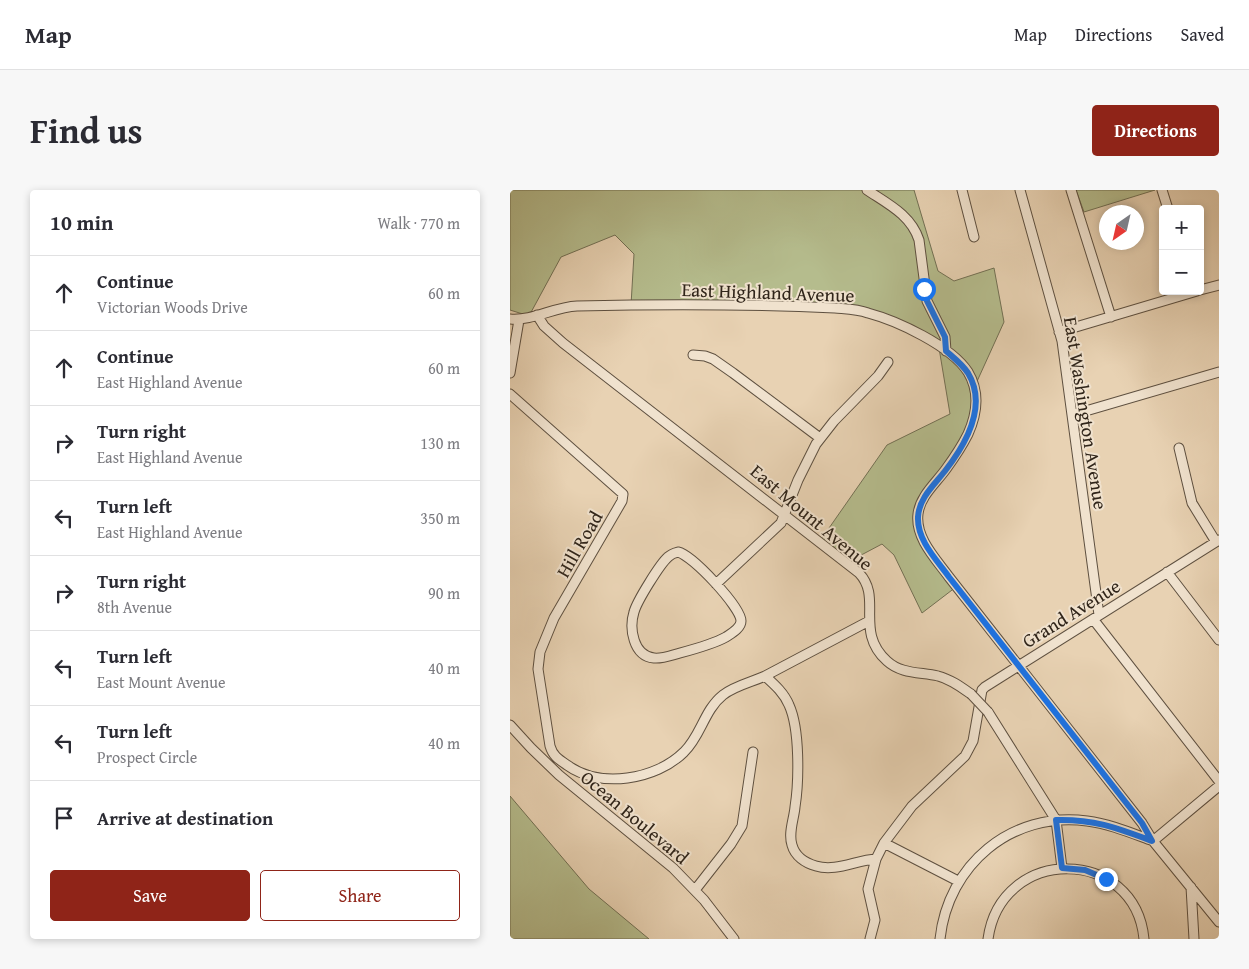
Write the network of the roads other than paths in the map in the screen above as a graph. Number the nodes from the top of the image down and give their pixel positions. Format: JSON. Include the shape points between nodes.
{"nodes":[{"id":1,"x":867,"y":190,"type":"edge"},
{"id":2,"x":962,"y":190,"type":"edge"},
{"id":3,"x":1020,"y":190,"type":"edge"},
{"id":4,"x":1071,"y":190,"type":"edge"},
{"id":5,"x":1162,"y":190,"type":"edge"},
{"id":6,"x":1167,"y":205,"type":"edge"},
{"id":7,"x":974,"y":237,"type":"dead end"},
{"id":8,"x":1219,"y":285,"type":"edge"},
{"id":9,"x":1204,"y":289,"type":"edge"},
{"id":10,"x":1183,"y":295,"type":"edge"},
{"id":11,"x":538,"y":315,"type":"junction"},
{"id":12,"x":1111,"y":318,"type":"junction"},
{"id":13,"x":514,"y":319,"type":"edge"},
{"id":14,"x":1060,"y":332,"type":"junction"},
{"id":15,"x":946,"y":351,"type":"junction"},
{"id":16,"x":693,"y":355,"type":"dead end"},
{"id":17,"x":888,"y":362,"type":"dead end"},
{"id":18,"x":510,"y":373,"type":"edge"},
{"id":19,"x":1219,"y":374,"type":"edge"},
{"id":20,"x":510,"y":394,"type":"edge"},
{"id":21,"x":1072,"y":415,"type":"junction"},
{"id":22,"x":820,"y":438,"type":"junction"},
{"id":23,"x":1179,"y":448,"type":"dead end"},
{"id":24,"x":785,"y":515,"type":"junction"},
{"id":25,"x":1218,"y":541,"type":"edge"},
{"id":26,"x":1167,"y":572,"type":"junction"},
{"id":27,"x":716,"y":584,"type":"junction"},
{"id":28,"x":1096,"y":617,"type":"junction"},
{"id":29,"x":869,"y":621,"type":"junction"},
{"id":30,"x":1219,"y":640,"type":"edge"},
{"id":31,"x":1018,"y":665,"type":"junction"},
{"id":32,"x":765,"y":676,"type":"junction"},
{"id":33,"x":510,"y":725,"type":"edge"},
{"id":34,"x":753,"y":752,"type":"dead end"},
{"id":35,"x":1219,"y":781,"type":"edge"},
{"id":36,"x":1219,"y":786,"type":"edge"},
{"id":37,"x":1056,"y":820,"type":"junction"},
{"id":38,"x":1152,"y":841,"type":"junction"},
{"id":39,"x":884,"y":843,"type":"junction"},
{"id":40,"x":876,"y":859,"type":"junction"},
{"id":41,"x":1062,"y":868,"type":"junction"},
{"id":42,"x":958,"y":881,"type":"junction"},
{"id":43,"x":1191,"y":886,"type":"junction"},
{"id":44,"x":695,"y":890,"type":"junction"},
{"id":45,"x":1219,"y":922,"type":"edge"},
{"id":46,"x":734,"y":939,"type":"edge"},
{"id":47,"x":870,"y":939,"type":"edge"},
{"id":48,"x":940,"y":939,"type":"edge"},
{"id":49,"x":988,"y":939,"type":"edge"},
{"id":50,"x":1144,"y":939,"type":"edge"},
{"id":51,"x":1194,"y":939,"type":"edge"}],
"edges":[{"from":1,"to":15,"type":"street","via":[[902,214],[916,232],[927,301],[945,337]]},
{"from":2,"to":7,"type":"street"},
{"from":3,"to":14,"type":"street","name":"East Washington Avenue"},
{"from":4,"to":12,"type":"street"},
{"from":5,"to":6,"type":"street"},
{"from":8,"to":9,"type":"street"},
{"from":10,"to":12,"type":"street"},
{"from":11,"to":13,"type":"street","name":"East Highland Avenue"},
{"from":11,"to":15,"type":"street","name":"East Highland Avenue","via":[[562,308],[594,306],[854,309],[909,328]]},
{"from":11,"to":24,"type":"street","name":"East Mount Avenue","via":[[551,333]]},
{"from":12,"to":14,"type":"street"},
{"from":13,"to":18,"type":"street"},
{"from":14,"to":21,"type":"street","name":"East Washington Avenue"},
{"from":15,"to":31,"type":"street","name":"East Highland Avenue","via":[[972,380],[976,409],[958,453],[920,505],[920,530],[930,551]]},
{"from":16,"to":22,"type":"street","via":[[705,356],[720,364]]},
{"from":17,"to":22,"type":"street"},
{"from":19,"to":21,"type":"street"},
{"from":20,"to":32,"type":"street","name":"Hill Road","via":[[624,494],[597,547],[554,618],[540,652],[538,669],[553,755],[577,772],[589,776],[625,778],[653,772],[684,752],[722,696]]},
{"from":21,"to":28,"type":"street","name":"East Washington Avenue"},
{"from":22,"to":24,"type":"street","via":[[798,480]]},
{"from":23,"to":25,"type":"street","via":[[1192,503]]},
{"from":24,"to":27,"type":"street","via":[[781,523]]},
{"from":24,"to":29,"type":"street","name":"East Mount Avenue","via":[[862,576],[868,588]]},
{"from":25,"to":26,"type":"street","name":"Grand Avenue"},
{"from":26,"to":28,"type":"street","name":"Grand Avenue"},
{"from":26,"to":30,"type":"street"},
{"from":27,"to":27,"type":"street","via":[[683,553],[670,555],[634,613],[638,650],[656,658],[720,640],[734,632],[741,619]]},
{"from":28,"to":31,"type":"street","name":"Grand Avenue"},
{"from":28,"to":35,"type":"street"},
{"from":29,"to":32,"type":"street"},
{"from":29,"to":37,"type":"street","name":"East Mount Avenue","bridge":true,"via":[[875,648],[892,665],[946,679],[971,694],[988,712]]},
{"from":31,"to":38,"type":"street","name":"East Highland Avenue","via":[[1142,823]]},
{"from":31,"to":39,"type":"street","name":"Grand Avenue","via":[[982,690],[973,741],[965,756],[912,806]]},
{"from":32,"to":40,"type":"street","via":[[783,694],[793,718],[797,786],[791,833],[794,851],[809,864],[826,868]]},
{"from":33,"to":44,"type":"street","name":"Ocean Boulevard","via":[[543,761],[658,854]]},
{"from":34,"to":44,"type":"street","via":[[742,826]]},
{"from":36,"to":38,"type":"street"},
{"from":37,"to":38,"type":"street","via":[[1086,820]]},
{"from":37,"to":41,"type":"street","name":"East Mount Avenue"},
{"from":37,"to":42,"type":"street","via":[[1019,830],[994,843]]},
{"from":38,"to":43,"type":"street","name":"East Highland Avenue"},
{"from":39,"to":40,"type":"street","name":"Grand Avenue"},
{"from":39,"to":42,"type":"street"},
{"from":40,"to":47,"type":"street","name":"Grand Avenue","via":[[868,889],[875,920]]},
{"from":41,"to":49,"type":"street","via":[[1030,877],[1011,890],[995,913]]},
{"from":41,"to":50,"type":"street","via":[[1085,870],[1115,885],[1137,912]]},
{"from":42,"to":48,"type":"street","via":[[945,911]]},
{"from":43,"to":45,"type":"street","name":"East Highland Avenue"},
{"from":43,"to":51,"type":"street"},
{"from":44,"to":46,"type":"street","name":"Ocean Boulevard"}]}
